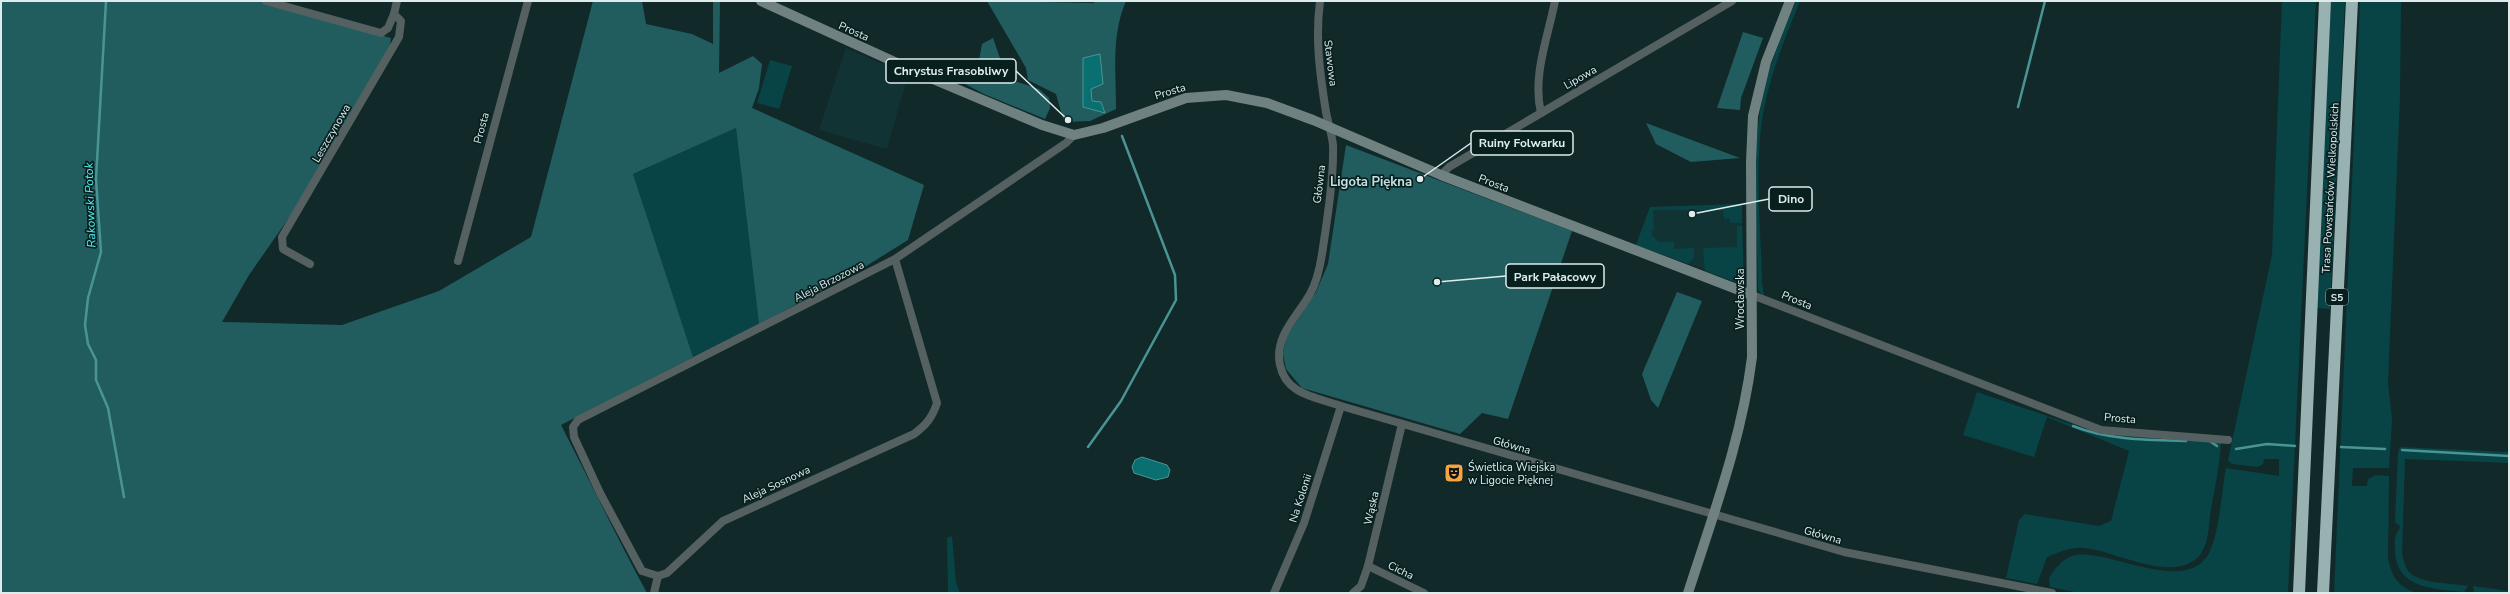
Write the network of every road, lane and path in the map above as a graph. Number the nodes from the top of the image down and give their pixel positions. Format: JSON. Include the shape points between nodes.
{"nodes":[{"id":1,"x":266,"y":1,"type":"edge"},
{"id":2,"x":397,"y":1,"type":"edge"},
{"id":3,"x":528,"y":1,"type":"edge"},
{"id":4,"x":761,"y":1,"type":"edge"},
{"id":5,"x":1320,"y":1,"type":"edge"},
{"id":6,"x":1555,"y":1,"type":"edge"},
{"id":7,"x":1732,"y":1,"type":"edge"},
{"id":8,"x":1790,"y":1,"type":"edge"},
{"id":9,"x":2325,"y":1,"type":"edge"},
{"id":10,"x":2352,"y":1,"type":"edge"},
{"id":11,"x":394,"y":14,"type":"junction"},
{"id":12,"x":1541,"y":113,"type":"junction"},
{"id":13,"x":1330,"y":128,"type":"junction"},
{"id":14,"x":1074,"y":135,"type":"junction"},
{"id":15,"x":1441,"y":175,"type":"junction"},
{"id":16,"x":895,"y":259,"type":"junction"},
{"id":17,"x":458,"y":261,"type":"dead end"},
{"id":18,"x":310,"y":264,"type":"dead end"},
{"id":19,"x":1752,"y":295,"type":"junction"},
{"id":20,"x":1341,"y":406,"type":"junction"},
{"id":21,"x":1402,"y":424,"type":"junction"},
{"id":22,"x":2228,"y":440,"type":"dead end"},
{"id":23,"x":1713,"y":514,"type":"junction"},
{"id":24,"x":1368,"y":566,"type":"junction"},
{"id":25,"x":658,"y":576,"type":"junction"},
{"id":26,"x":654,"y":593,"type":"edge"},
{"id":27,"x":1274,"y":593,"type":"edge"},
{"id":28,"x":1353,"y":593,"type":"edge"},
{"id":29,"x":1424,"y":593,"type":"edge"},
{"id":30,"x":1688,"y":593,"type":"edge"},
{"id":31,"x":2052,"y":593,"type":"edge"},
{"id":32,"x":2299,"y":593,"type":"edge"},
{"id":33,"x":2323,"y":593,"type":"edge"}],
"edges":[{"from":1,"to":11,"type":"street","via":[[381,33],[388,28]]},
{"from":2,"to":11,"type":"street"},
{"from":3,"to":17,"type":"street","name":"Prosta"},
{"from":4,"to":14,"type":"street","name":"Prosta","via":[[928,77]]},
{"from":5,"to":13,"type":"street","name":"Stawowa","via":[[1316,43]]},
{"from":6,"to":12,"type":"street","via":[[1537,78],[1536,96]]},
{"from":7,"to":12,"type":"street","name":"Lipowa"},
{"from":8,"to":19,"type":"street","name":"Wrocławska","via":[[1766,62],[1753,116]]},
{"from":9,"to":32,"type":"highway","name":"Trasa Powstańców Wielkopolskich","number":"S5"},
{"from":10,"to":33,"type":"highway","name":"Trasa Powstańców Wielkopolskich","number":"S5"},
{"from":11,"to":18,"type":"street","name":"Leszczynowa","via":[[401,21],[399,37],[282,236],[283,249]]},
{"from":12,"to":15,"type":"street","name":"Lipowa","via":[[1449,167]]},
{"from":13,"to":14,"type":"street","name":"Prosta","via":[[1267,103],[1226,95],[1210,95],[1173,102],[1103,128]]},
{"from":13,"to":15,"type":"street","name":"Prosta"},
{"from":13,"to":20,"type":"street","name":"Główna","via":[[1333,161],[1322,254],[1310,294],[1286,328],[1281,343],[1280,363],[1284,378],[1293,389]]},
{"from":14,"to":16,"type":"street","name":"Aleja Brzozowa","via":[[1066,143]]},
{"from":15,"to":19,"type":"street","name":"Prosta"},
{"from":16,"to":25,"type":"street","name":"Aleja Sosnowa","via":[[937,403],[933,415],[914,434],[723,521],[672,570]]},
{"from":16,"to":25,"type":"street","name":"Aleja Brzozowa","via":[[578,420],[573,427],[574,437],[604,500],[637,564],[642,571]]},
{"from":19,"to":22,"type":"street","name":"Prosta","via":[[2101,430]]},
{"from":19,"to":23,"type":"street","name":"Wrocławska","via":[[1752,357],[1749,385],[1741,423]]},
{"from":20,"to":21,"type":"street","name":"Główna"},
{"from":20,"to":27,"type":"street","name":"Na Kolonii","via":[[1304,523]]},
{"from":21,"to":23,"type":"street","name":"Główna"},
{"from":21,"to":24,"type":"street","name":"Wąska"},
{"from":23,"to":30,"type":"street","name":"Wrocławska"},
{"from":23,"to":31,"type":"street","name":"Główna","via":[[1844,552]]},
{"from":24,"to":28,"type":"street","name":"Wąska","via":[[1361,586]]},
{"from":24,"to":29,"type":"street","name":"Cicha"},
{"from":25,"to":26,"type":"street"}]}
